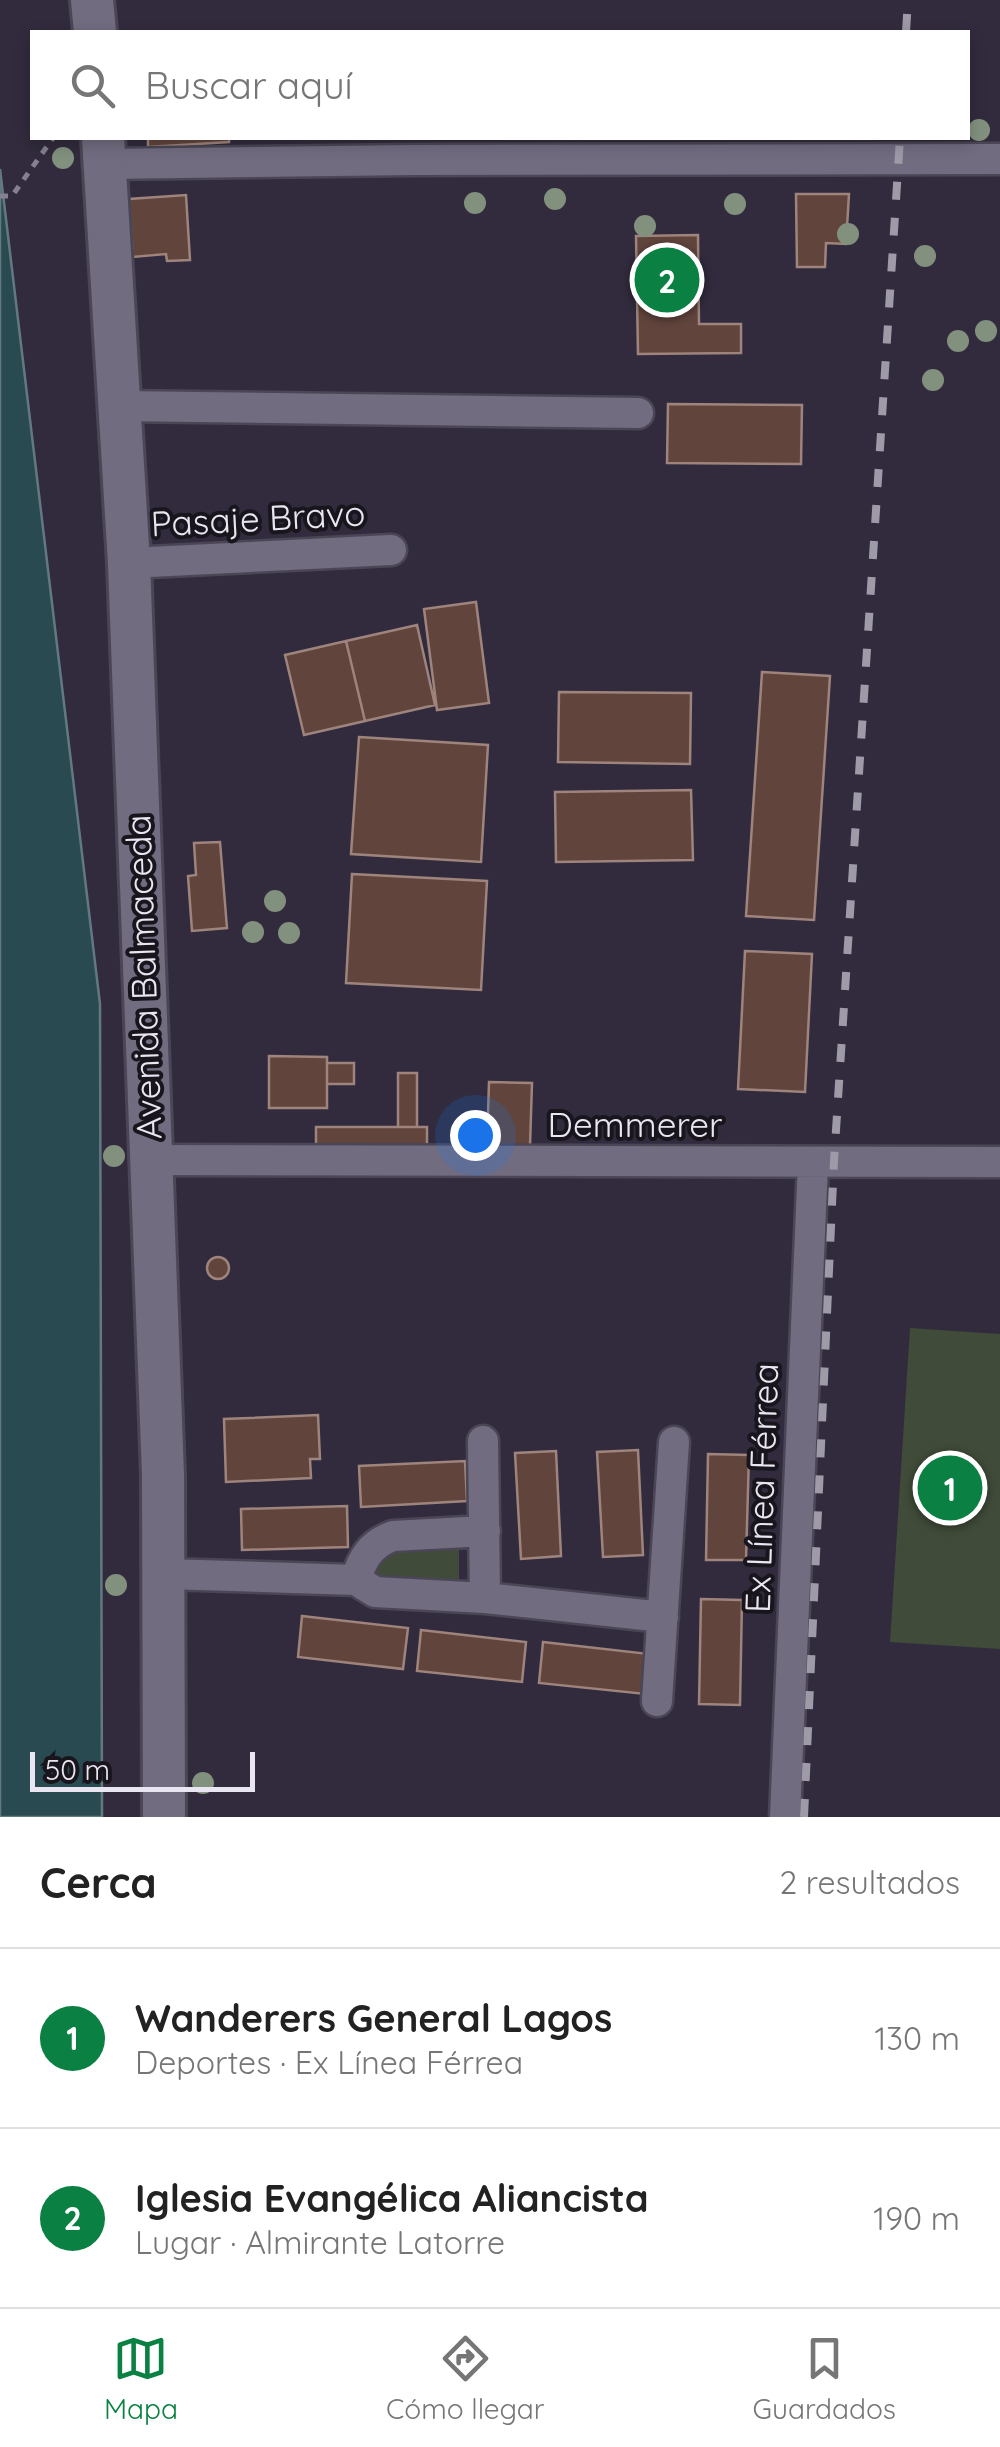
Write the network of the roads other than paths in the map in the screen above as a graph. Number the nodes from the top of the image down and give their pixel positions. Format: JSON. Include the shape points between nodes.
{"nodes":[{"id":1,"x":92,"y":0,"type":"edge"},
{"id":2,"x":95,"y":30,"type":"edge"},
{"id":3,"x":104,"y":151,"type":"edge"},
{"id":4,"x":1000,"y":159,"type":"edge"},
{"id":5,"x":120,"y":406,"type":"junction"},
{"id":6,"x":638,"y":413,"type":"dead end"},
{"id":7,"x":391,"y":550,"type":"dead end"},
{"id":8,"x":129,"y":563,"type":"junction"},
{"id":9,"x":150,"y":1160,"type":"junction"},
{"id":10,"x":1000,"y":1162,"type":"edge"},
{"id":11,"x":814,"y":1163,"type":"junction"},
{"id":12,"x":483,"y":1441,"type":"dead end"},
{"id":13,"x":674,"y":1442,"type":"dead end"},
{"id":14,"x":485,"y":1532,"type":"junction"},
{"id":15,"x":166,"y":1574,"type":"junction"},
{"id":16,"x":356,"y":1580,"type":"junction"},
{"id":17,"x":486,"y":1598,"type":"junction"},
{"id":18,"x":663,"y":1617,"type":"junction"},
{"id":19,"x":656,"y":1702,"type":"dead end"},
{"id":20,"x":164,"y":1817,"type":"edge"},
{"id":21,"x":785,"y":1817,"type":"edge"}],
"edges":[{"from":1,"to":2,"type":"main road"},
{"from":3,"to":4,"type":"street","via":[[413,160]]},
{"from":3,"to":5,"type":"main road","name":"Avenida Balmaceda"},
{"from":5,"to":6,"type":"street"},
{"from":5,"to":8,"type":"main road","name":"Avenida Balmaceda"},
{"from":7,"to":8,"type":"street","name":"Pasaje Bravo"},
{"from":8,"to":9,"type":"main road","name":"Avenida Balmaceda"},
{"from":9,"to":11,"type":"street","name":"Demmerer"},
{"from":9,"to":15,"type":"main road","name":"Avenida Balmaceda"},
{"from":10,"to":11,"type":"street","name":"Demmerer"},
{"from":11,"to":21,"type":"street","name":"Ex Línea Férrea"},
{"from":12,"to":14,"type":"street"},
{"from":13,"to":18,"type":"street"},
{"from":14,"to":16,"type":"street","via":[[393,1536],[367,1552]]},
{"from":14,"to":17,"type":"street"},
{"from":15,"to":16,"type":"street"},
{"from":15,"to":20,"type":"main road","name":"Avenida Balmaceda"},
{"from":16,"to":17,"type":"street","via":[[375,1592]]},
{"from":17,"to":18,"type":"street"},
{"from":18,"to":19,"type":"street"}]}
